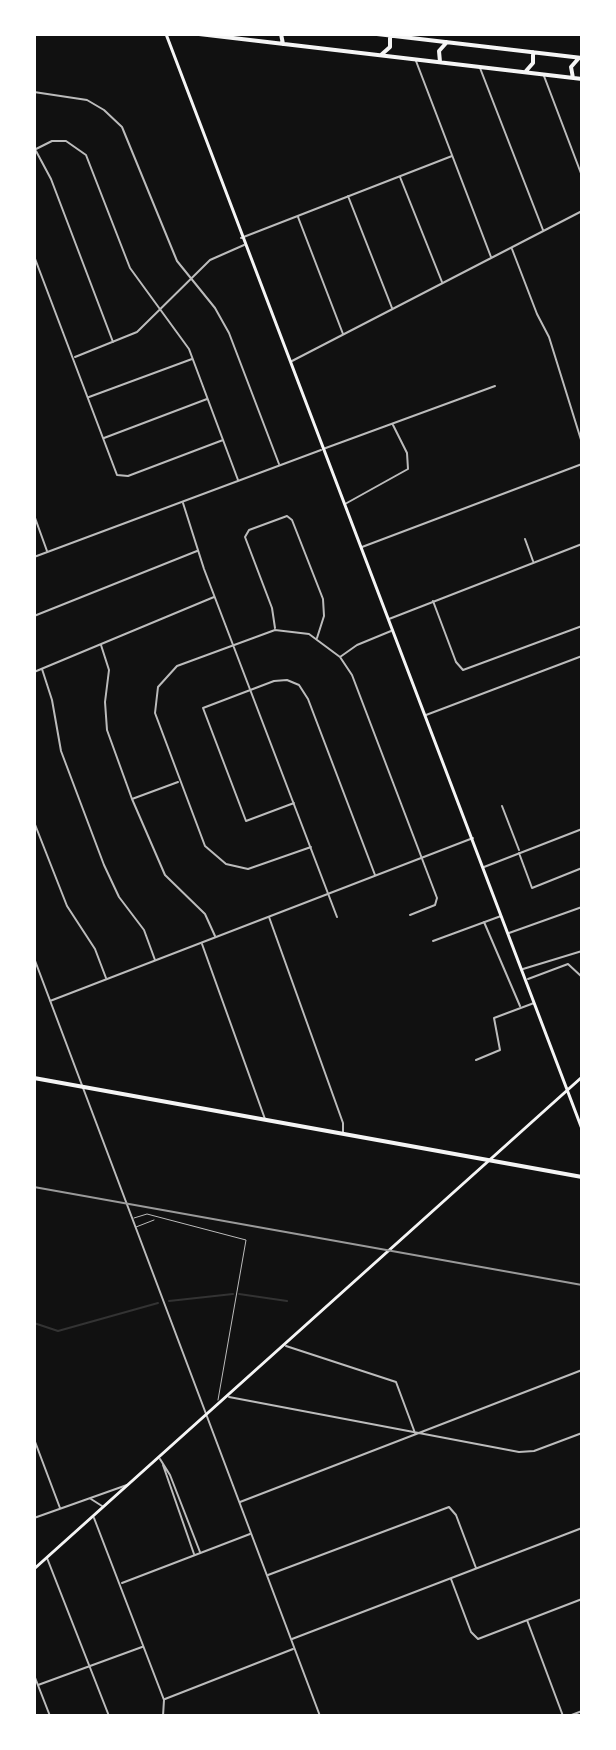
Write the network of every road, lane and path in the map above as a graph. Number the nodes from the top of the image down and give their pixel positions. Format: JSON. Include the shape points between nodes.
{"nodes":[{"id":1,"x":166,"y":34,"type":"edge"},
{"id":2,"x":199,"y":34,"type":"edge"},
{"id":3,"x":281,"y":34,"type":"edge"},
{"id":4,"x":377,"y":34,"type":"edge"},
{"id":5,"x":390,"y":35,"type":"edge"},
{"id":6,"x":232,"y":36,"type":"edge"},
{"id":7,"x":447,"y":42,"type":"junction"},
{"id":8,"x":283,"y":44,"type":"junction"},
{"id":9,"x":533,"y":52,"type":"junction"},
{"id":10,"x":381,"y":55,"type":"junction"},
{"id":11,"x":581,"y":58,"type":"edge"},
{"id":12,"x":416,"y":60,"type":"junction"},
{"id":13,"x":440,"y":62,"type":"junction"},
{"id":14,"x":479,"y":67,"type":"junction"},
{"id":15,"x":524,"y":72,"type":"junction"},
{"id":16,"x":544,"y":74,"type":"junction"},
{"id":17,"x":573,"y":78,"type":"junction"},
{"id":18,"x":582,"y":79,"type":"edge"},
{"id":19,"x":34,"y":92,"type":"edge"},
{"id":20,"x":34,"y":149,"type":"edge"},
{"id":21,"x":452,"y":156,"type":"junction"},
{"id":22,"x":399,"y":176,"type":"junction"},
{"id":23,"x":582,"y":176,"type":"edge"},
{"id":24,"x":348,"y":196,"type":"junction"},
{"id":25,"x":582,"y":211,"type":"edge"},
{"id":26,"x":297,"y":216,"type":"junction"},
{"id":27,"x":543,"y":231,"type":"junction"},
{"id":28,"x":241,"y":238,"type":"junction"},
{"id":29,"x":244,"y":245,"type":"junction"},
{"id":30,"x":511,"y":248,"type":"junction"},
{"id":31,"x":34,"y":256,"type":"edge"},
{"id":32,"x":491,"y":258,"type":"junction"},
{"id":33,"x":191,"y":279,"type":"junction"},
{"id":34,"x":442,"y":283,"type":"junction"},
{"id":35,"x":392,"y":309,"type":"junction"},
{"id":36,"x":161,"y":311,"type":"junction"},
{"id":37,"x":344,"y":335,"type":"junction"},
{"id":38,"x":113,"y":342,"type":"junction"},
{"id":39,"x":73,"y":358,"type":"junction"},
{"id":40,"x":193,"y":358,"type":"junction"},
{"id":41,"x":289,"y":363,"type":"junction"},
{"id":42,"x":495,"y":386,"type":"dead end"},
{"id":43,"x":88,"y":398,"type":"junction"},
{"id":44,"x":208,"y":399,"type":"junction"},
{"id":45,"x":393,"y":424,"type":"junction"},
{"id":46,"x":102,"y":438,"type":"junction"},
{"id":47,"x":224,"y":440,"type":"junction"},
{"id":48,"x":582,"y":443,"type":"edge"},
{"id":49,"x":323,"y":449,"type":"junction"},
{"id":50,"x":582,"y":464,"type":"edge"},
{"id":51,"x":279,"y":466,"type":"junction"},
{"id":52,"x":238,"y":481,"type":"junction"},
{"id":53,"x":182,"y":501,"type":"junction"},
{"id":54,"x":345,"y":505,"type":"junction"},
{"id":55,"x":34,"y":515,"type":"edge"},
{"id":56,"x":525,"y":539,"type":"dead end"},
{"id":57,"x":582,"y":544,"type":"edge"},
{"id":58,"x":360,"y":548,"type":"junction"},
{"id":59,"x":198,"y":551,"type":"junction"},
{"id":60,"x":48,"y":552,"type":"junction"},
{"id":61,"x":34,"y":557,"type":"edge"},
{"id":62,"x":534,"y":563,"type":"junction"},
{"id":63,"x":215,"y":597,"type":"junction"},
{"id":64,"x":433,"y":601,"type":"junction"},
{"id":65,"x":34,"y":616,"type":"edge"},
{"id":66,"x":387,"y":619,"type":"junction"},
{"id":67,"x":582,"y":626,"type":"edge"},
{"id":68,"x":275,"y":630,"type":"junction"},
{"id":69,"x":392,"y":631,"type":"junction"},
{"id":70,"x":317,"y":638,"type":"junction"},
{"id":71,"x":233,"y":643,"type":"junction"},
{"id":72,"x":101,"y":645,"type":"junction"},
{"id":73,"x":582,"y":656,"type":"edge"},
{"id":74,"x":340,"y":657,"type":"junction"},
{"id":75,"x":42,"y":669,"type":"junction"},
{"id":76,"x":34,"y":672,"type":"edge"},
{"id":77,"x":251,"y":690,"type":"junction"},
{"id":78,"x":425,"y":715,"type":"junction"},
{"id":79,"x":179,"y":781,"type":"junction"},
{"id":80,"x":132,"y":799,"type":"junction"},
{"id":81,"x":294,"y":803,"type":"junction"},
{"id":82,"x":502,"y":806,"type":"dead end"},
{"id":83,"x":34,"y":822,"type":"edge"},
{"id":84,"x":582,"y":829,"type":"edge"},
{"id":85,"x":473,"y":838,"type":"junction"},
{"id":86,"x":311,"y":847,"type":"junction"},
{"id":87,"x":519,"y":851,"type":"junction"},
{"id":88,"x":422,"y":858,"type":"junction"},
{"id":89,"x":484,"y":867,"type":"junction"},
{"id":90,"x":582,"y":868,"type":"edge"},
{"id":91,"x":376,"y":876,"type":"junction"},
{"id":92,"x":329,"y":894,"type":"junction"},
{"id":93,"x":582,"y":907,"type":"edge"},
{"id":94,"x":410,"y":915,"type":"dead end"},
{"id":95,"x":502,"y":915,"type":"junction"},
{"id":96,"x":269,"y":917,"type":"junction"},
{"id":97,"x":337,"y":917,"type":"dead end"},
{"id":98,"x":484,"y":922,"type":"junction"},
{"id":99,"x":509,"y":933,"type":"junction"},
{"id":100,"x":216,"y":937,"type":"junction"},
{"id":101,"x":433,"y":941,"type":"dead end"},
{"id":102,"x":202,"y":943,"type":"junction"},
{"id":103,"x":582,"y":951,"type":"edge"},
{"id":104,"x":34,"y":958,"type":"edge"},
{"id":105,"x":156,"y":961,"type":"junction"},
{"id":106,"x":522,"y":969,"type":"junction"},
{"id":107,"x":582,"y":977,"type":"edge"},
{"id":108,"x":526,"y":979,"type":"junction"},
{"id":109,"x":107,"y":980,"type":"junction"},
{"id":110,"x":50,"y":1001,"type":"junction"},
{"id":111,"x":535,"y":1003,"type":"junction"},
{"id":112,"x":520,"y":1008,"type":"junction"},
{"id":113,"x":476,"y":1060,"type":"dead end"},
{"id":114,"x":582,"y":1077,"type":"edge"},
{"id":115,"x":34,"y":1078,"type":"edge"},
{"id":116,"x":82,"y":1087,"type":"junction"},
{"id":117,"x":567,"y":1090,"type":"junction"},
{"id":118,"x":265,"y":1120,"type":"junction"},
{"id":119,"x":582,"y":1129,"type":"edge"},
{"id":120,"x":343,"y":1134,"type":"junction"},
{"id":121,"x":489,"y":1160,"type":"junction"},
{"id":122,"x":582,"y":1177,"type":"edge"},
{"id":123,"x":132,"y":1219,"type":"junction"},
{"id":124,"x":156,"y":1219,"type":"junction"},
{"id":125,"x":135,"y":1227,"type":"junction"},
{"id":126,"x":284,"y":1344,"type":"junction"},
{"id":127,"x":582,"y":1370,"type":"edge"},
{"id":128,"x":227,"y":1395,"type":"junction"},
{"id":129,"x":220,"y":1401,"type":"junction"},
{"id":130,"x":206,"y":1414,"type":"junction"},
{"id":131,"x":582,"y":1433,"type":"edge"},
{"id":132,"x":415,"y":1434,"type":"junction"},
{"id":133,"x":34,"y":1439,"type":"edge"},
{"id":134,"x":158,"y":1457,"type":"junction"},
{"id":135,"x":163,"y":1464,"type":"junction"},
{"id":136,"x":127,"y":1485,"type":"junction"},
{"id":137,"x":86,"y":1500,"type":"junction"},
{"id":138,"x":239,"y":1502,"type":"junction"},
{"id":139,"x":102,"y":1507,"type":"junction"},
{"id":140,"x":60,"y":1509,"type":"junction"},
{"id":141,"x":92,"y":1517,"type":"junction"},
{"id":142,"x":34,"y":1518,"type":"edge"},
{"id":143,"x":582,"y":1528,"type":"edge"},
{"id":144,"x":251,"y":1533,"type":"junction"},
{"id":145,"x":200,"y":1553,"type":"junction"},
{"id":146,"x":195,"y":1555,"type":"junction"},
{"id":147,"x":47,"y":1558,"type":"junction"},
{"id":148,"x":34,"y":1569,"type":"edge"},
{"id":149,"x":476,"y":1569,"type":"junction"},
{"id":150,"x":267,"y":1575,"type":"junction"},
{"id":151,"x":451,"y":1579,"type":"junction"},
{"id":152,"x":119,"y":1584,"type":"junction"},
{"id":153,"x":582,"y":1599,"type":"edge"},
{"id":154,"x":527,"y":1620,"type":"junction"},
{"id":155,"x":291,"y":1639,"type":"junction"},
{"id":156,"x":143,"y":1647,"type":"junction"},
{"id":157,"x":294,"y":1649,"type":"junction"},
{"id":158,"x":90,"y":1666,"type":"junction"},
{"id":159,"x":34,"y":1675,"type":"edge"},
{"id":160,"x":38,"y":1685,"type":"junction"},
{"id":161,"x":164,"y":1700,"type":"junction"},
{"id":162,"x":582,"y":1711,"type":"edge"},
{"id":163,"x":50,"y":1716,"type":"edge"},
{"id":164,"x":109,"y":1716,"type":"edge"},
{"id":165,"x":163,"y":1716,"type":"edge"},
{"id":166,"x":320,"y":1716,"type":"edge"},
{"id":167,"x":563,"y":1716,"type":"edge"},
{"id":168,"x":569,"y":1716,"type":"edge"}],
"edges":[{"from":1,"to":28,"type":"main road"},
{"from":2,"to":6,"type":"main road"},
{"from":3,"to":8,"type":"main road"},
{"from":4,"to":5,"type":"main road"},
{"from":5,"to":7,"type":"main road"},
{"from":5,"to":10,"type":"main road","via":[[390,47]]},
{"from":6,"to":8,"type":"main road"},
{"from":7,"to":9,"type":"main road"},
{"from":7,"to":13,"type":"main road","via":[[439,51]]},
{"from":8,"to":10,"type":"main road"},
{"from":9,"to":11,"type":"main road"},
{"from":9,"to":15,"type":"main road","via":[[533,63]]},
{"from":10,"to":12,"type":"main road"},
{"from":11,"to":17,"type":"main road","via":[[571,67]]},
{"from":12,"to":13,"type":"main road"},
{"from":12,"to":21,"type":"street"},
{"from":13,"to":14,"type":"main road"},
{"from":14,"to":15,"type":"main road"},
{"from":14,"to":27,"type":"street"},
{"from":15,"to":16,"type":"main road"},
{"from":16,"to":17,"type":"main road"},
{"from":16,"to":23,"type":"street"},
{"from":17,"to":18,"type":"main road"},
{"from":19,"to":33,"type":"street","via":[[79,98],[116,120],[131,144],[171,249]]},
{"from":20,"to":36,"type":"street","via":[[60,140],[83,150],[130,268]]},
{"from":20,"to":38,"type":"street","via":[[51,179]]},
{"from":21,"to":22,"type":"street"},
{"from":21,"to":32,"type":"street"},
{"from":22,"to":24,"type":"street"},
{"from":22,"to":34,"type":"street"},
{"from":24,"to":26,"type":"street"},
{"from":24,"to":35,"type":"street"},
{"from":25,"to":27,"type":"street"},
{"from":26,"to":28,"type":"street"},
{"from":26,"to":37,"type":"street"},
{"from":27,"to":30,"type":"street"},
{"from":28,"to":29,"type":"main road"},
{"from":29,"to":33,"type":"street","via":[[210,260]]},
{"from":29,"to":41,"type":"main road"},
{"from":30,"to":32,"type":"street"},
{"from":30,"to":48,"type":"street","via":[[549,337]]},
{"from":31,"to":39,"type":"street"},
{"from":32,"to":34,"type":"street"},
{"from":33,"to":36,"type":"street"},
{"from":33,"to":51,"type":"street","via":[[229,333]]},
{"from":34,"to":35,"type":"street"},
{"from":35,"to":37,"type":"street"},
{"from":36,"to":38,"type":"street","via":[[137,332]]},
{"from":36,"to":40,"type":"street"},
{"from":37,"to":41,"type":"street"},
{"from":38,"to":39,"type":"street"},
{"from":39,"to":43,"type":"street"},
{"from":40,"to":43,"type":"street"},
{"from":40,"to":44,"type":"street"},
{"from":41,"to":49,"type":"main road"},
{"from":42,"to":45,"type":"street"},
{"from":43,"to":46,"type":"street"},
{"from":44,"to":46,"type":"street"},
{"from":44,"to":47,"type":"street"},
{"from":45,"to":49,"type":"street"},
{"from":45,"to":54,"type":"street","via":[[407,453],[408,469]]},
{"from":46,"to":47,"type":"street","via":[[119,477]]},
{"from":47,"to":52,"type":"street"},
{"from":49,"to":51,"type":"street"},
{"from":49,"to":54,"type":"main road"},
{"from":50,"to":58,"type":"street"},
{"from":51,"to":52,"type":"street"},
{"from":52,"to":53,"type":"street"},
{"from":53,"to":59,"type":"street"},
{"from":53,"to":60,"type":"street"},
{"from":54,"to":58,"type":"main road"},
{"from":55,"to":60,"type":"street"},
{"from":56,"to":62,"type":"street"},
{"from":57,"to":62,"type":"street"},
{"from":58,"to":66,"type":"main road"},
{"from":59,"to":63,"type":"street"},
{"from":59,"to":65,"type":"street"},
{"from":60,"to":61,"type":"street"},
{"from":62,"to":64,"type":"street"},
{"from":63,"to":71,"type":"street"},
{"from":63,"to":72,"type":"street"},
{"from":64,"to":66,"type":"street"},
{"from":64,"to":67,"type":"street","via":[[463,670]]},
{"from":66,"to":69,"type":"main road"},
{"from":68,"to":70,"type":"street"},
{"from":68,"to":70,"type":"street","via":[[246,534],[289,517],[324,603]]},
{"from":68,"to":71,"type":"street"},
{"from":69,"to":74,"type":"street"},
{"from":69,"to":78,"type":"main road"},
{"from":70,"to":74,"type":"street"},
{"from":71,"to":77,"type":"street"},
{"from":71,"to":79,"type":"street","via":[[182,663],[166,675],[156,694],[155,713]]},
{"from":72,"to":75,"type":"street"},
{"from":72,"to":80,"type":"street","via":[[109,670],[107,730]]},
{"from":73,"to":78,"type":"street"},
{"from":74,"to":88,"type":"street","via":[[352,675]]},
{"from":75,"to":76,"type":"street"},
{"from":75,"to":105,"type":"street","via":[[61,751],[104,865],[144,930]]},
{"from":77,"to":81,"type":"street"},
{"from":77,"to":81,"type":"street","via":[[203,708],[246,821]]},
{"from":77,"to":91,"type":"street","via":[[280,680],[293,682],[308,699]]},
{"from":78,"to":85,"type":"main road"},
{"from":79,"to":80,"type":"street"},
{"from":79,"to":86,"type":"street","via":[[205,846],[233,867],[260,867]]},
{"from":80,"to":100,"type":"street","via":[[165,875],[205,914]]},
{"from":81,"to":86,"type":"street"},
{"from":82,"to":87,"type":"street"},
{"from":83,"to":109,"type":"street","via":[[63,897]]},
{"from":84,"to":87,"type":"street"},
{"from":85,"to":88,"type":"street"},
{"from":85,"to":89,"type":"main road"},
{"from":86,"to":92,"type":"street"},
{"from":87,"to":89,"type":"street"},
{"from":87,"to":90,"type":"street","via":[[532,888]]},
{"from":88,"to":91,"type":"street"},
{"from":88,"to":94,"type":"street","via":[[438,900]]},
{"from":89,"to":95,"type":"main road"},
{"from":91,"to":92,"type":"street"},
{"from":92,"to":96,"type":"street"},
{"from":92,"to":97,"type":"street"},
{"from":93,"to":99,"type":"street"},
{"from":95,"to":98,"type":"street"},
{"from":95,"to":99,"type":"main road"},
{"from":96,"to":100,"type":"street"},
{"from":96,"to":120,"type":"street"},
{"from":98,"to":101,"type":"street"},
{"from":98,"to":112,"type":"street"},
{"from":99,"to":106,"type":"main road"},
{"from":100,"to":102,"type":"street"},
{"from":102,"to":105,"type":"street"},
{"from":102,"to":118,"type":"street"},
{"from":103,"to":106,"type":"street"},
{"from":104,"to":110,"type":"street"},
{"from":105,"to":109,"type":"street"},
{"from":106,"to":108,"type":"main road"},
{"from":107,"to":108,"type":"street","via":[[568,964]]},
{"from":108,"to":111,"type":"main road"},
{"from":109,"to":110,"type":"street"},
{"from":110,"to":116,"type":"street"},
{"from":111,"to":112,"type":"street"},
{"from":111,"to":117,"type":"main road"},
{"from":112,"to":113,"type":"street","via":[[494,1018],[501,1048]]},
{"from":114,"to":117,"type":"main road"},
{"from":115,"to":116,"type":"main road"},
{"from":116,"to":118,"type":"main road"},
{"from":116,"to":123,"type":"street"},
{"from":117,"to":119,"type":"main road"},
{"from":117,"to":121,"type":"main road"},
{"from":118,"to":120,"type":"main road"},
{"from":120,"to":121,"type":"main road"},
{"from":121,"to":122,"type":"main road"},
{"from":121,"to":126,"type":"main road"},
{"from":123,"to":124,"type":"lane","via":[[147,1214]]},
{"from":123,"to":125,"type":"street"},
{"from":124,"to":125,"type":"lane"},
{"from":124,"to":129,"type":"lane","via":[[246,1240]]},
{"from":125,"to":130,"type":"street"},
{"from":126,"to":128,"type":"main road"},
{"from":126,"to":132,"type":"street","via":[[396,1382]]},
{"from":127,"to":132,"type":"street"},
{"from":128,"to":129,"type":"main road"},
{"from":128,"to":132,"type":"street","via":[[235,1401]]},
{"from":129,"to":130,"type":"main road"},
{"from":130,"to":134,"type":"main road"},
{"from":130,"to":138,"type":"street"},
{"from":131,"to":132,"type":"street","via":[[526,1453]]},
{"from":132,"to":138,"type":"street"},
{"from":133,"to":140,"type":"street"},
{"from":134,"to":135,"type":"street"},
{"from":134,"to":136,"type":"main road"},
{"from":135,"to":145,"type":"street"},
{"from":135,"to":146,"type":"street"},
{"from":136,"to":137,"type":"street"},
{"from":136,"to":139,"type":"main road"},
{"from":137,"to":139,"type":"street","via":[[96,1500]]},
{"from":137,"to":140,"type":"street"},
{"from":138,"to":144,"type":"street"},
{"from":139,"to":141,"type":"main road"},
{"from":140,"to":142,"type":"street"},
{"from":141,"to":147,"type":"main road"},
{"from":141,"to":152,"type":"street"},
{"from":143,"to":149,"type":"street"},
{"from":144,"to":145,"type":"street"},
{"from":144,"to":150,"type":"street"},
{"from":145,"to":146,"type":"street"},
{"from":146,"to":152,"type":"street"},
{"from":147,"to":148,"type":"main road"},
{"from":147,"to":158,"type":"street"},
{"from":149,"to":150,"type":"street","via":[[451,1508]]},
{"from":149,"to":151,"type":"street"},
{"from":150,"to":155,"type":"street"},
{"from":151,"to":154,"type":"street","via":[[475,1638]]},
{"from":151,"to":155,"type":"street"},
{"from":152,"to":156,"type":"street"},
{"from":153,"to":154,"type":"street"},
{"from":154,"to":167,"type":"street"},
{"from":155,"to":157,"type":"street"},
{"from":156,"to":158,"type":"street"},
{"from":156,"to":161,"type":"street"},
{"from":157,"to":161,"type":"street"},
{"from":157,"to":166,"type":"street"},
{"from":158,"to":160,"type":"street"},
{"from":158,"to":164,"type":"street"},
{"from":159,"to":160,"type":"street"},
{"from":160,"to":163,"type":"street"},
{"from":161,"to":165,"type":"street"},
{"from":162,"to":168,"type":"street"}]}
